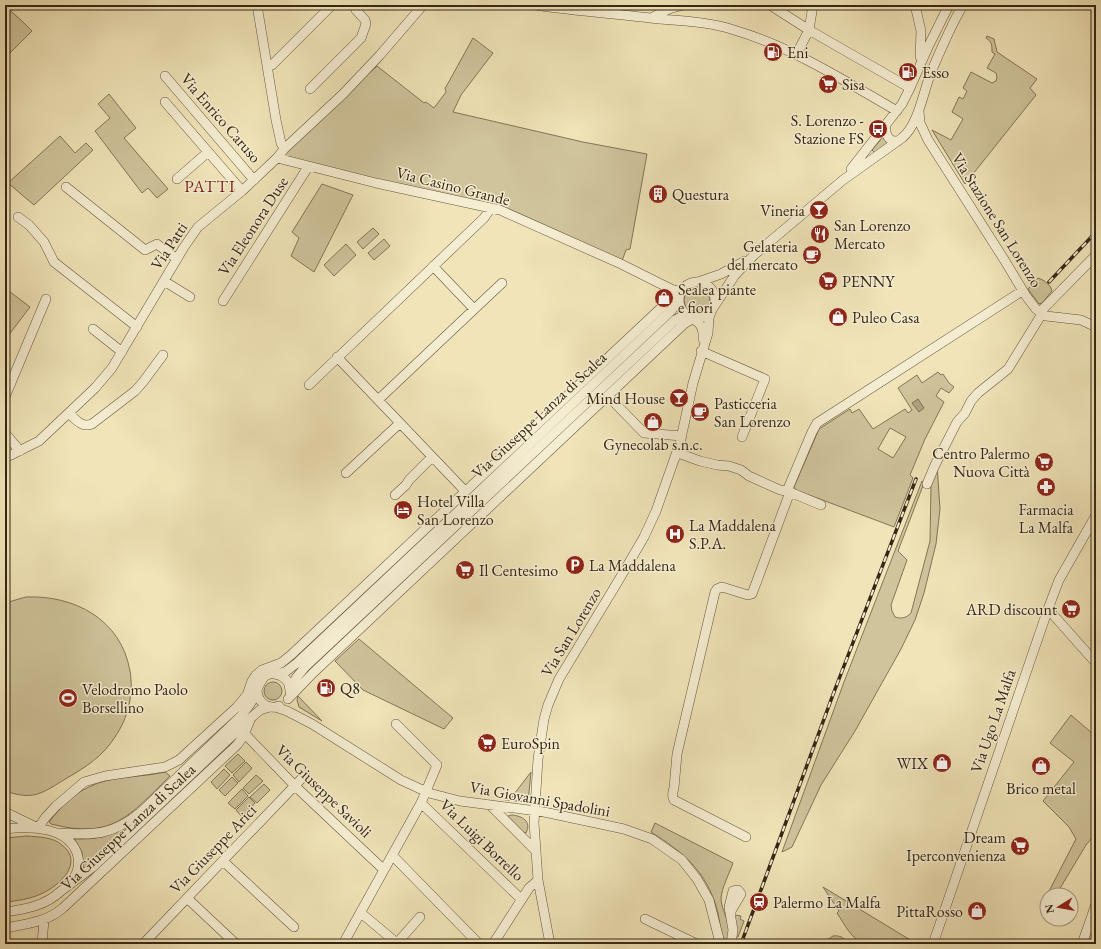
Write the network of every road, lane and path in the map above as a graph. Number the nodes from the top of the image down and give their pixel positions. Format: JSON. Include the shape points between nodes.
{"nodes":[{"id":1,"x":257,"y":5,"type":"edge"},
{"id":2,"x":332,"y":5,"type":"edge"},
{"id":3,"x":356,"y":5,"type":"edge"},
{"id":4,"x":535,"y":5,"type":"edge"},
{"id":5,"x":683,"y":5,"type":"edge"},
{"id":6,"x":770,"y":5,"type":"edge"},
{"id":7,"x":813,"y":5,"type":"edge"},
{"id":8,"x":915,"y":5,"type":"edge"},
{"id":9,"x":949,"y":5,"type":"edge"},
{"id":10,"x":963,"y":5,"type":"edge"},
{"id":11,"x":420,"y":6,"type":"edge"},
{"id":12,"x":651,"y":18,"type":"junction"},
{"id":13,"x":810,"y":30,"type":"junction"},
{"id":14,"x":796,"y":54,"type":"junction"},
{"id":15,"x":267,"y":66,"type":"junction"},
{"id":16,"x":918,"y":68,"type":"junction"},
{"id":17,"x":165,"y":76,"type":"dead end"},
{"id":18,"x":910,"y":88,"type":"junction"},
{"id":19,"x":310,"y":89,"type":"dead end"},
{"id":20,"x":166,"y":102,"type":"dead end"},
{"id":21,"x":918,"y":109,"type":"junction"},
{"id":22,"x":897,"y":111,"type":"junction"},
{"id":23,"x":886,"y":126,"type":"junction"},
{"id":24,"x":901,"y":139,"type":"junction"},
{"id":25,"x":928,"y":140,"type":"junction"},
{"id":26,"x":284,"y":149,"type":"junction"},
{"id":27,"x":208,"y":152,"type":"junction"},
{"id":28,"x":277,"y":158,"type":"junction"},
{"id":29,"x":308,"y":167,"type":"junction"},
{"id":30,"x":177,"y":179,"type":"dead end"},
{"id":31,"x":254,"y":180,"type":"junction"},
{"id":32,"x":843,"y":180,"type":"junction"},
{"id":33,"x":66,"y":187,"type":"dead end"},
{"id":34,"x":242,"y":191,"type":"junction"},
{"id":35,"x":491,"y":208,"type":"junction"},
{"id":36,"x":18,"y":216,"type":"dead end"},
{"id":37,"x":754,"y":255,"type":"junction"},
{"id":38,"x":1096,"y":255,"type":"edge"},
{"id":39,"x":177,"y":259,"type":"junction"},
{"id":40,"x":433,"y":266,"type":"junction"},
{"id":41,"x":164,"y":281,"type":"junction"},
{"id":42,"x":696,"y":282,"type":"junction"},
{"id":43,"x":502,"y":283,"type":"dead end"},
{"id":44,"x":1022,"y":291,"type":"junction"},
{"id":45,"x":679,"y":294,"type":"junction"},
{"id":46,"x":190,"y":297,"type":"dead end"},
{"id":47,"x":46,"y":298,"type":"dead end"},
{"id":48,"x":223,"y":300,"type":"dead end"},
{"id":49,"x":474,"y":309,"type":"junction"},
{"id":50,"x":712,"y":309,"type":"junction"},
{"id":51,"x":1041,"y":315,"type":"junction"},
{"id":52,"x":691,"y":318,"type":"junction"},
{"id":53,"x":137,"y":327,"type":"junction"},
{"id":54,"x":1096,"y":327,"type":"edge"},
{"id":55,"x":93,"y":329,"type":"dead end"},
{"id":56,"x":702,"y":350,"type":"junction"},
{"id":57,"x":122,"y":352,"type":"junction"},
{"id":58,"x":163,"y":355,"type":"dead end"},
{"id":59,"x":337,"y":357,"type":"junction"},
{"id":60,"x":309,"y":385,"type":"dead end"},
{"id":61,"x":608,"y":396,"type":"junction"},
{"id":62,"x":5,"y":397,"type":"edge"},
{"id":63,"x":378,"y":400,"type":"junction"},
{"id":64,"x":69,"y":413,"type":"junction"},
{"id":65,"x":400,"y":423,"type":"junction"},
{"id":66,"x":5,"y":433,"type":"edge"},
{"id":67,"x":682,"y":436,"type":"junction"},
{"id":68,"x":742,"y":437,"type":"dead end"},
{"id":69,"x":20,"y":452,"type":"junction"},
{"id":70,"x":678,"y":453,"type":"junction"},
{"id":71,"x":432,"y":457,"type":"junction"},
{"id":72,"x":5,"y":458,"type":"edge"},
{"id":73,"x":346,"y":473,"type":"dead end"},
{"id":74,"x":928,"y":484,"type":"dead end"},
{"id":75,"x":465,"y":492,"type":"junction"},
{"id":76,"x":788,"y":492,"type":"junction"},
{"id":77,"x":395,"y":495,"type":"dead end"},
{"id":78,"x":821,"y":505,"type":"dead end"},
{"id":79,"x":1096,"y":515,"type":"edge"},
{"id":80,"x":1048,"y":609,"type":"junction"},
{"id":81,"x":362,"y":614,"type":"junction"},
{"id":82,"x":330,"y":618,"type":"junction"},
{"id":83,"x":346,"y":642,"type":"junction"},
{"id":84,"x":310,"y":650,"type":"junction"},
{"id":85,"x":1096,"y":663,"type":"edge"},
{"id":86,"x":276,"y":674,"type":"junction"},
{"id":87,"x":257,"y":689,"type":"junction"},
{"id":88,"x":289,"y":695,"type":"junction"},
{"id":89,"x":272,"y":707,"type":"junction"},
{"id":90,"x":250,"y":718,"type":"junction"},
{"id":91,"x":312,"y":724,"type":"junction"},
{"id":92,"x":396,"y":724,"type":"dead end"},
{"id":93,"x":244,"y":733,"type":"junction"},
{"id":94,"x":195,"y":746,"type":"junction"},
{"id":95,"x":202,"y":753,"type":"junction"},
{"id":96,"x":305,"y":775,"type":"dead end"},
{"id":97,"x":295,"y":786,"type":"junction"},
{"id":98,"x":426,"y":792,"type":"junction"},
{"id":99,"x":421,"y":803,"type":"junction"},
{"id":100,"x":490,"y":805,"type":"junction"},
{"id":101,"x":534,"y":810,"type":"junction"},
{"id":102,"x":5,"y":812,"type":"edge"},
{"id":103,"x":5,"y":828,"type":"edge"},
{"id":104,"x":38,"y":828,"type":"junction"},
{"id":105,"x":58,"y":833,"type":"junction"},
{"id":106,"x":746,"y":837,"type":"dead end"},
{"id":107,"x":535,"y":850,"type":"junction"},
{"id":108,"x":392,"y":855,"type":"junction"},
{"id":109,"x":222,"y":861,"type":"junction"},
{"id":110,"x":384,"y":870,"type":"junction"},
{"id":111,"x":538,"y":880,"type":"junction"},
{"id":112,"x":57,"y":894,"type":"junction"},
{"id":113,"x":186,"y":898,"type":"junction"},
{"id":114,"x":522,"y":899,"type":"junction"},
{"id":115,"x":1096,"y":904,"type":"edge"},
{"id":116,"x":5,"y":913,"type":"edge"},
{"id":117,"x":361,"y":913,"type":"junction"},
{"id":118,"x":731,"y":915,"type":"dead end"},
{"id":119,"x":420,"y":917,"type":"dead end"},
{"id":120,"x":645,"y":919,"type":"dead end"},
{"id":121,"x":44,"y":920,"type":"junction"},
{"id":122,"x":294,"y":927,"type":"dead end"},
{"id":123,"x":5,"y":928,"type":"edge"},
{"id":124,"x":346,"y":942,"type":"edge"},
{"id":125,"x":720,"y":943,"type":"dead end"},
{"id":126,"x":42,"y":944,"type":"edge"},
{"id":127,"x":143,"y":944,"type":"edge"},
{"id":128,"x":236,"y":944,"type":"edge"},
{"id":129,"x":398,"y":944,"type":"edge"},
{"id":130,"x":479,"y":944,"type":"edge"},
{"id":131,"x":493,"y":944,"type":"edge"},
{"id":132,"x":550,"y":944,"type":"edge"},
{"id":133,"x":697,"y":944,"type":"edge"},
{"id":134,"x":731,"y":944,"type":"edge"},
{"id":135,"x":934,"y":944,"type":"edge"},
{"id":136,"x":1082,"y":944,"type":"edge"}],
"edges":[{"from":1,"to":15,"type":"street"},
{"from":2,"to":15,"type":"street"},
{"from":3,"to":19,"type":"street","via":[[356,10],[366,24],[361,38]]},
{"from":4,"to":12,"type":"street"},
{"from":5,"to":12,"type":"street"},
{"from":6,"to":13,"type":"street"},
{"from":7,"to":13,"type":"street"},
{"from":8,"to":16,"type":"street","via":[[921,31]]},
{"from":9,"to":16,"type":"street"},
{"from":10,"to":21,"type":"street","via":[[939,54]]},
{"from":11,"to":26,"type":"street","name":"Via Patti","via":[[380,55],[343,94]]},
{"from":12,"to":14,"type":"street","via":[[697,22],[733,29]]},
{"from":13,"to":14,"type":"street"},
{"from":13,"to":18,"type":"street"},
{"from":14,"to":22,"type":"street"},
{"from":15,"to":26,"type":"street"},
{"from":16,"to":18,"type":"street"},
{"from":17,"to":31,"type":"street","name":"Via Enrico Caruso"},
{"from":18,"to":22,"type":"street"},
{"from":20,"to":27,"type":"street"},
{"from":21,"to":24,"type":"street","via":[[910,128]]},
{"from":21,"to":25,"type":"street","name":"Via Stazione San Lorenzo","via":[[920,123]]},
{"from":22,"to":23,"type":"street"},
{"from":23,"to":24,"type":"street","via":[[888,138],[892,141]]},
{"from":23,"to":32,"type":"street"},
{"from":24,"to":25,"type":"street","via":[[917,134]]},
{"from":24,"to":32,"type":"street"},
{"from":25,"to":44,"type":"street","name":"Via Stazione San Lorenzo"},
{"from":26,"to":28,"type":"street","name":"Via Patti"},
{"from":27,"to":30,"type":"street"},
{"from":27,"to":34,"type":"street"},
{"from":28,"to":29,"type":"street","name":"Via Casino Grande"},
{"from":28,"to":31,"type":"street","name":"Via Patti"},
{"from":29,"to":35,"type":"street","name":"Via Casino Grande"},
{"from":29,"to":48,"type":"street","name":"Via Eleonora Duse"},
{"from":31,"to":34,"type":"street","name":"Via Patti"},
{"from":32,"to":37,"type":"street","name":"Via San Lorenzo"},
{"from":33,"to":39,"type":"street","via":[[145,250],[158,244]]},
{"from":34,"to":39,"type":"street","name":"Via Patti","via":[[198,227]]},
{"from":35,"to":40,"type":"street","via":[[484,218]]},
{"from":35,"to":45,"type":"street","name":"Via Casino Grande","via":[[621,264]]},
{"from":36,"to":53,"type":"street","via":[[44,242],[54,262]]},
{"from":37,"to":42,"type":"street","name":"Via San Lorenzo","via":[[721,274]]},
{"from":37,"to":50,"type":"street","name":"Via San Lorenzo","via":[[735,275]]},
{"from":38,"to":51,"type":"street"},
{"from":39,"to":41,"type":"street","name":"Via Patti"},
{"from":40,"to":49,"type":"street"},
{"from":40,"to":59,"type":"street"},
{"from":41,"to":46,"type":"street"},
{"from":41,"to":53,"type":"street","name":"Via Patti"},
{"from":42,"to":45,"type":"street","via":[[686,285]]},
{"from":42,"to":50,"type":"street","via":[[703,283],[711,289],[715,298]]},
{"from":43,"to":49,"type":"street"},
{"from":44,"to":51,"type":"street","name":"Via Stazione San Lorenzo"},
{"from":44,"to":76,"type":"street","via":[[820,420],[812,432]]},
{"from":45,"to":52,"type":"street","via":[[681,309]]},
{"from":45,"to":75,"type":"street","name":"Via Giuseppe Lanza di Scalea"},
{"from":45,"to":84,"type":"street","name":"Via Giuseppe Lanza di Scalea","via":[[672,310]]},
{"from":47,"to":62,"type":"street"},
{"from":49,"to":63,"type":"street"},
{"from":50,"to":52,"type":"street","via":[[702,318]]},
{"from":50,"to":56,"type":"street","name":"Via San Lorenzo"},
{"from":51,"to":54,"type":"street","via":[[1081,320]]},
{"from":51,"to":74,"type":"street","via":[[1008,369],[971,401],[956,422]]},
{"from":52,"to":56,"type":"street","name":"Via San Lorenzo","via":[[699,323],[703,331]]},
{"from":52,"to":61,"type":"street","name":"Via Giuseppe Lanza di Scalea"},
{"from":52,"to":81,"type":"street","name":"Via Giuseppe Lanza di Scalea","via":[[681,317],[675,320]]},
{"from":53,"to":57,"type":"street","name":"Via Patti"},
{"from":55,"to":57,"type":"street"},
{"from":56,"to":67,"type":"street","name":"Via San Lorenzo","via":[[692,383]]},
{"from":56,"to":68,"type":"street","via":[[765,379]]},
{"from":57,"to":64,"type":"street","name":"Via Patti","via":[[95,388]]},
{"from":58,"to":64,"type":"street","via":[[135,391],[92,424],[83,425]]},
{"from":59,"to":60,"type":"street"},
{"from":59,"to":63,"type":"street"},
{"from":61,"to":67,"type":"street","via":[[644,433]]},
{"from":61,"to":83,"type":"street","name":"Via Giuseppe Lanza di Scalea"},
{"from":63,"to":65,"type":"street"},
{"from":64,"to":69,"type":"street","name":"Via Patti","via":[[39,441]]},
{"from":65,"to":71,"type":"street"},
{"from":65,"to":73,"type":"street"},
{"from":66,"to":69,"type":"street"},
{"from":67,"to":70,"type":"street","name":"Via San Lorenzo"},
{"from":69,"to":72,"type":"street","name":"Via Patti"},
{"from":70,"to":76,"type":"street","via":[[700,462],[741,470],[749,476]]},
{"from":70,"to":101,"type":"street","name":"Via San Lorenzo","via":[[650,525],[552,693],[541,735]]},
{"from":71,"to":75,"type":"street"},
{"from":71,"to":77,"type":"street"},
{"from":75,"to":82,"type":"street","name":"Via Giuseppe Lanza di Scalea"},
{"from":76,"to":78,"type":"street"},
{"from":76,"to":106,"type":"street","via":[[752,594],[722,587],[715,592],[678,750],[672,794],[674,800]]},
{"from":79,"to":80,"type":"street","name":"Via Ugo La Malfa","via":[[1059,580]]},
{"from":80,"to":85,"type":"street"},
{"from":80,"to":135,"type":"street","name":"Via Ugo La Malfa"},
{"from":81,"to":83,"type":"street","name":"Via Giuseppe Lanza di Scalea"},
{"from":81,"to":88,"type":"street","name":"Via Giuseppe Lanza di Scalea","via":[[301,671],[293,682]]},
{"from":82,"to":84,"type":"street","name":"Via Giuseppe Lanza di Scalea"},
{"from":82,"to":94,"type":"street","name":"Via Giuseppe Lanza di Scalea","via":[[284,661],[256,675],[247,695]]},
{"from":83,"to":88,"type":"street","name":"Via Giuseppe Lanza di Scalea"},
{"from":84,"to":86,"type":"street","name":"Via Giuseppe Lanza di Scalea","via":[[292,668]]},
{"from":86,"to":87,"type":"street","via":[[263,678]]},
{"from":86,"to":88,"type":"street","via":[[287,680]]},
{"from":87,"to":89,"type":"street","via":[[261,702]]},
{"from":87,"to":95,"type":"street","name":"Via Giuseppe Lanza di Scalea","via":[[246,710]]},
{"from":88,"to":89,"type":"street","via":[[284,704]]},
{"from":88,"to":91,"type":"street","name":"Via Giovanni Spadolini","via":[[293,707]]},
{"from":89,"to":90,"type":"street","name":"Via Giuseppe Lanza di Scalea","via":[[259,711]]},
{"from":89,"to":91,"type":"street","name":"Via Giovanni Spadolini","via":[[287,711]]},
{"from":90,"to":93,"type":"street","name":"Via Giuseppe Lanza di Scalea"},
{"from":90,"to":112,"type":"street","name":"Via Giuseppe Lanza di Scalea","via":[[94,867]]},
{"from":91,"to":98,"type":"street","name":"Via Giovanni Spadolini","via":[[401,780]]},
{"from":92,"to":98,"type":"street","via":[[437,765]]},
{"from":93,"to":97,"type":"street","name":"Via Giuseppe Savioli"},
{"from":93,"to":121,"type":"street","name":"Via Giuseppe Lanza di Scalea","via":[[237,745],[64,908]]},
{"from":94,"to":95,"type":"street"},
{"from":94,"to":104,"type":"street","name":"Via Giuseppe Lanza di Scalea","via":[[169,766],[105,776],[84,782],[56,806]]},
{"from":95,"to":105,"type":"street","name":"Via Giuseppe Lanza di Scalea","via":[[141,812],[119,827],[94,834]]},
{"from":96,"to":97,"type":"street","name":"Via Giuseppe Arici"},
{"from":97,"to":109,"type":"street","name":"Via Giuseppe Arici"},
{"from":97,"to":110,"type":"street","name":"Via Giuseppe Savioli"},
{"from":98,"to":99,"type":"street"},
{"from":98,"to":100,"type":"street","name":"Via Giovanni Spadolini","via":[[449,799]]},
{"from":99,"to":108,"type":"street"},
{"from":99,"to":114,"type":"street","name":"Via Luigi Borrello"},
{"from":100,"to":101,"type":"street","name":"Via Giovanni Spadolini"},
{"from":100,"to":107,"type":"street"},
{"from":101,"to":107,"type":"street","name":"Via San Lorenzo"},
{"from":101,"to":125,"type":"street","name":"Via Giovanni Spadolini","via":[[633,831],[667,849],[682,860],[704,890],[713,912]]},
{"from":102,"to":104,"type":"street"},
{"from":103,"to":104,"type":"street"},
{"from":104,"to":105,"type":"street"},
{"from":105,"to":112,"type":"street","via":[[73,846],[78,855],[78,866],[74,879]]},
{"from":107,"to":111,"type":"street","name":"Via San Lorenzo"},
{"from":108,"to":110,"type":"street"},
{"from":108,"to":130,"type":"street"},
{"from":109,"to":113,"type":"street","name":"Via Giuseppe Arici"},
{"from":109,"to":122,"type":"street"},
{"from":110,"to":117,"type":"street"},
{"from":111,"to":114,"type":"street"},
{"from":111,"to":132,"type":"street","name":"Via San Lorenzo"},
{"from":112,"to":116,"type":"street","via":[[42,904]]},
{"from":113,"to":127,"type":"street","name":"Via Giuseppe Arici"},
{"from":113,"to":128,"type":"street"},
{"from":114,"to":131,"type":"street"},
{"from":115,"to":136,"type":"street"},
{"from":117,"to":124,"type":"street"},
{"from":117,"to":129,"type":"street"},
{"from":118,"to":134,"type":"street"},
{"from":119,"to":129,"type":"street"},
{"from":120,"to":133,"type":"street"},
{"from":121,"to":123,"type":"street","name":"Via Giuseppe Lanza di Scalea"},
{"from":121,"to":126,"type":"street"}]}
